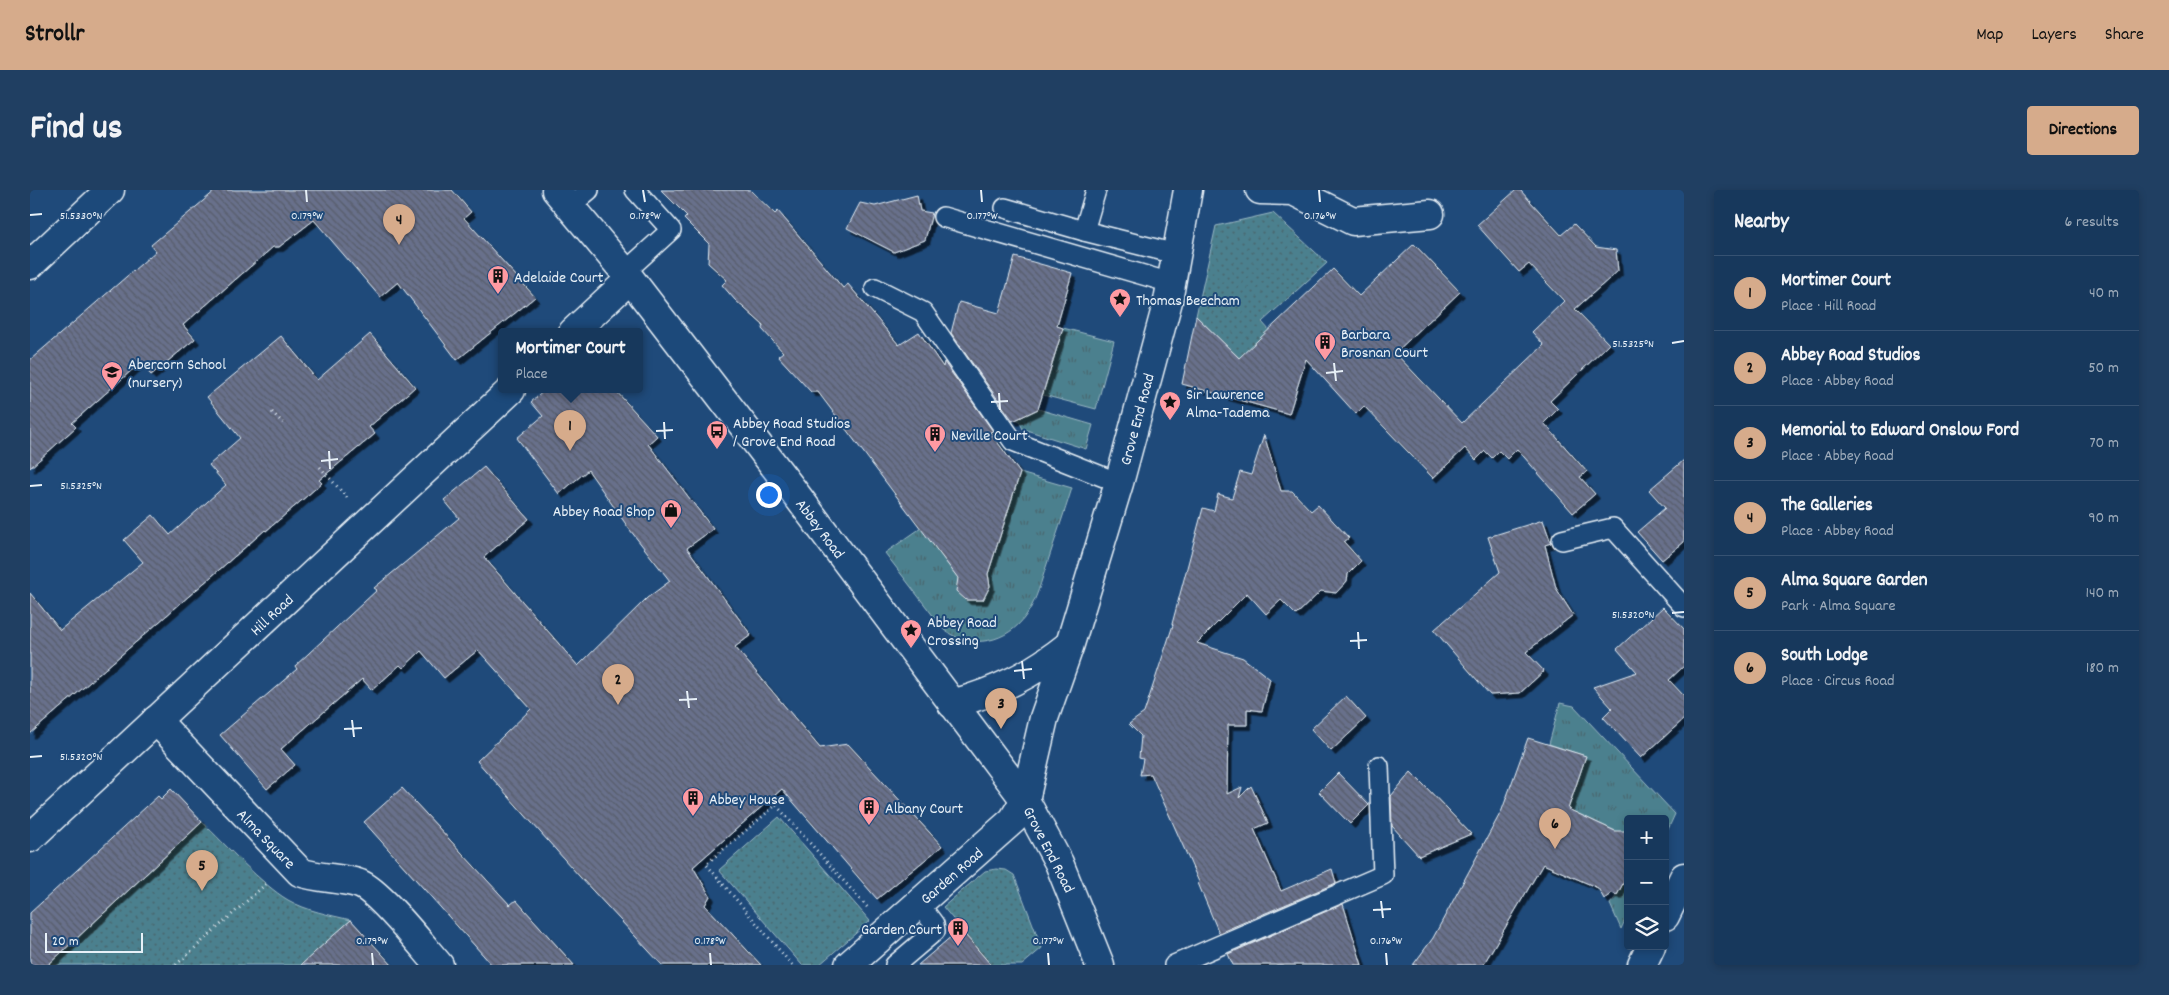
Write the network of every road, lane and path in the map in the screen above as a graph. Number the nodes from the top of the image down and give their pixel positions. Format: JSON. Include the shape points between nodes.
{"nodes":[{"id":1,"x":110,"y":190,"type":"edge"},
{"id":2,"x":635,"y":190,"type":"edge"},
{"id":3,"x":1096,"y":190,"type":"edge"},
{"id":4,"x":1188,"y":190,"type":"edge"},
{"id":5,"x":1260,"y":190,"type":"edge"},
{"id":6,"x":572,"y":195,"type":"edge"},
{"id":7,"x":1005,"y":208,"type":"dead end"},
{"id":8,"x":1430,"y":214,"type":"dead end"},
{"id":9,"x":943,"y":217,"type":"dead end"},
{"id":10,"x":1084,"y":232,"type":"junction"},
{"id":11,"x":1176,"y":254,"type":"junction"},
{"id":12,"x":30,"y":265,"type":"edge"},
{"id":13,"x":628,"y":275,"type":"junction"},
{"id":14,"x":1171,"y":283,"type":"junction"},
{"id":15,"x":875,"y":288,"type":"dead end"},
{"id":16,"x":577,"y":328,"type":"edge"},
{"id":17,"x":508,"y":393,"type":"edge"},
{"id":18,"x":272,"y":412,"type":"dead end"},
{"id":19,"x":283,"y":423,"type":"dead end"},
{"id":20,"x":320,"y":467,"type":"dead end"},
{"id":21,"x":1119,"y":484,"type":"junction"},
{"id":22,"x":368,"y":523,"type":"junction"},
{"id":23,"x":1562,"y":540,"type":"dead end"},
{"id":24,"x":1684,"y":607,"type":"edge"},
{"id":25,"x":1070,"y":644,"type":"junction"},
{"id":26,"x":952,"y":704,"type":"junction"},
{"id":27,"x":156,"y":720,"type":"junction"},
{"id":28,"x":1379,"y":766,"type":"dead end"},
{"id":29,"x":1025,"y":800,"type":"junction"},
{"id":30,"x":30,"y":838,"type":"edge"},
{"id":31,"x":1684,"y":878,"type":"edge"},
{"id":32,"x":267,"y":884,"type":"dead end"},
{"id":33,"x":919,"y":904,"type":"junction"},
{"id":34,"x":1669,"y":908,"type":"edge"},
{"id":35,"x":888,"y":930,"type":"junction"},
{"id":36,"x":1649,"y":950,"type":"edge"},
{"id":37,"x":176,"y":965,"type":"edge"},
{"id":38,"x":439,"y":965,"type":"edge"},
{"id":39,"x":792,"y":965,"type":"edge"},
{"id":40,"x":849,"y":965,"type":"edge"},
{"id":41,"x":895,"y":965,"type":"edge"},
{"id":42,"x":1100,"y":965,"type":"edge"},
{"id":43,"x":1174,"y":965,"type":"edge"},
{"id":44,"x":1642,"y":965,"type":"edge"}],
"edges":[{"from":1,"to":12,"type":"street"},
{"from":2,"to":13,"type":"lane","via":[[670,230]]},
{"from":3,"to":10,"type":"lane"},
{"from":4,"to":11,"type":"street","name":"Grove End Road"},
{"from":5,"to":8,"type":"street","via":[[1293,191],[1353,221]]},
{"from":6,"to":13,"type":"street","name":"Abbey Road"},
{"from":7,"to":10,"type":"lane"},
{"from":9,"to":14,"type":"lane"},
{"from":10,"to":11,"type":"lane"},
{"from":11,"to":14,"type":"street","name":"Grove End Road"},
{"from":13,"to":16,"type":"street"},
{"from":13,"to":26,"type":"street","name":"Abbey Road"},
{"from":14,"to":21,"type":"street","name":"Grove End Road"},
{"from":15,"to":21,"type":"lane","via":[[923,312],[1013,441]]},
{"from":17,"to":22,"type":"street","name":"Hill Road"},
{"from":18,"to":19,"type":"path"},
{"from":20,"to":22,"type":"path"},
{"from":21,"to":25,"type":"street","name":"Grove End Road"},
{"from":22,"to":27,"type":"street","name":"Hill Road"},
{"from":23,"to":24,"type":"lane","via":[[1612,528]]},
{"from":25,"to":26,"type":"street","via":[[1022,678]]},
{"from":25,"to":29,"type":"street","name":"Grove End Road","via":[[1044,718]]},
{"from":26,"to":29,"type":"street","name":"Abbey Road"},
{"from":27,"to":30,"type":"street","name":"Hill Road"},
{"from":27,"to":38,"type":"street","name":"Alma Square","via":[[289,863],[300,872],[344,880],[370,890]]},
{"from":28,"to":43,"type":"lane","via":[[1383,875]]},
{"from":29,"to":33,"type":"street","name":"Garden Road","via":[[1013,820]]},
{"from":29,"to":42,"type":"street","name":"Grove End Road","via":[[1059,863]]},
{"from":31,"to":34,"type":"street"},
{"from":32,"to":37,"type":"path"},
{"from":33,"to":35,"type":"street","name":"Garden Road"},
{"from":33,"to":41,"type":"lane","via":[[934,924],[934,931]]},
{"from":35,"to":39,"type":"path","via":[[776,805],[706,864]]},
{"from":35,"to":40,"type":"street","name":"Garden Road"},
{"from":36,"to":44,"type":"street"}]}
